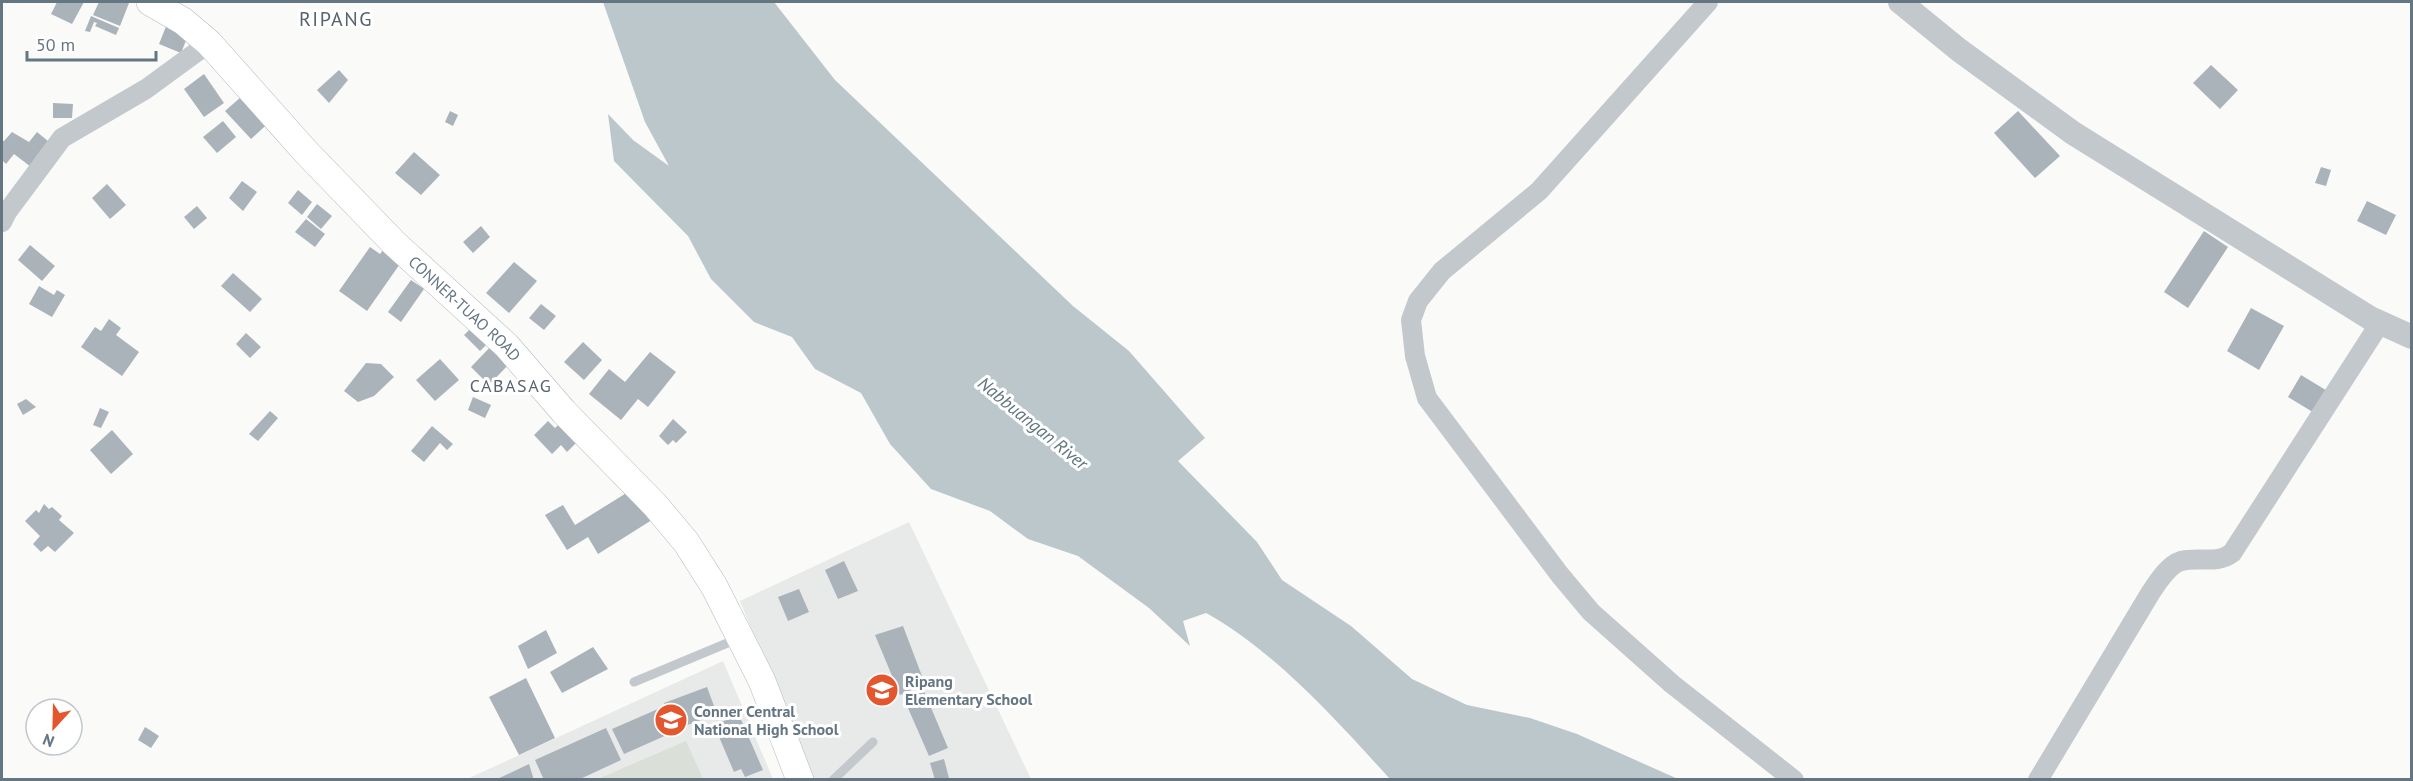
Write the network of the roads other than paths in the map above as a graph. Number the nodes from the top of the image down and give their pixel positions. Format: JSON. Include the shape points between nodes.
{"nodes":[{"id":1,"x":150,"y":2,"type":"edge"},
{"id":2,"x":1708,"y":2,"type":"edge"},
{"id":3,"x":1900,"y":2,"type":"edge"},
{"id":4,"x":209,"y":43,"type":"junction"},
{"id":5,"x":2,"y":222,"type":"edge"},
{"id":6,"x":2380,"y":323,"type":"junction"},
{"id":7,"x":2412,"y":337,"type":"edge"},
{"id":8,"x":739,"y":638,"type":"junction"},
{"id":9,"x":634,"y":682,"type":"dead end"},
{"id":10,"x":873,"y":742,"type":"dead end"},
{"id":11,"x":800,"y":780,"type":"edge"},
{"id":12,"x":833,"y":780,"type":"edge"},
{"id":13,"x":1794,"y":780,"type":"edge"},
{"id":14,"x":2038,"y":780,"type":"edge"}],
"edges":[{"from":1,"to":4,"type":"main road","name":"CONNER-TUAO ROAD","via":[[183,21]]},
{"from":2,"to":13,"type":"street","via":[[1539,191],[1442,271],[1418,301],[1411,320],[1426,398],[1560,575],[1591,612],[1671,684]]},
{"from":3,"to":6,"type":"street","via":[[2073,133]]},
{"from":4,"to":5,"type":"street","via":[[146,89],[63,138]]},
{"from":4,"to":8,"type":"main road","name":"CONNER-TUAO ROAD","via":[[394,243],[506,345],[564,412],[655,505],[686,542],[714,586]]},
{"from":6,"to":7,"type":"street"},
{"from":6,"to":14,"type":"street","via":[[2232,553],[2218,560],[2181,561],[2151,592]]},
{"from":8,"to":9,"type":"lane"},
{"from":8,"to":11,"type":"main road","name":"CONNER-TUAO ROAD","via":[[762,681]]},
{"from":10,"to":12,"type":"lane"}]}
